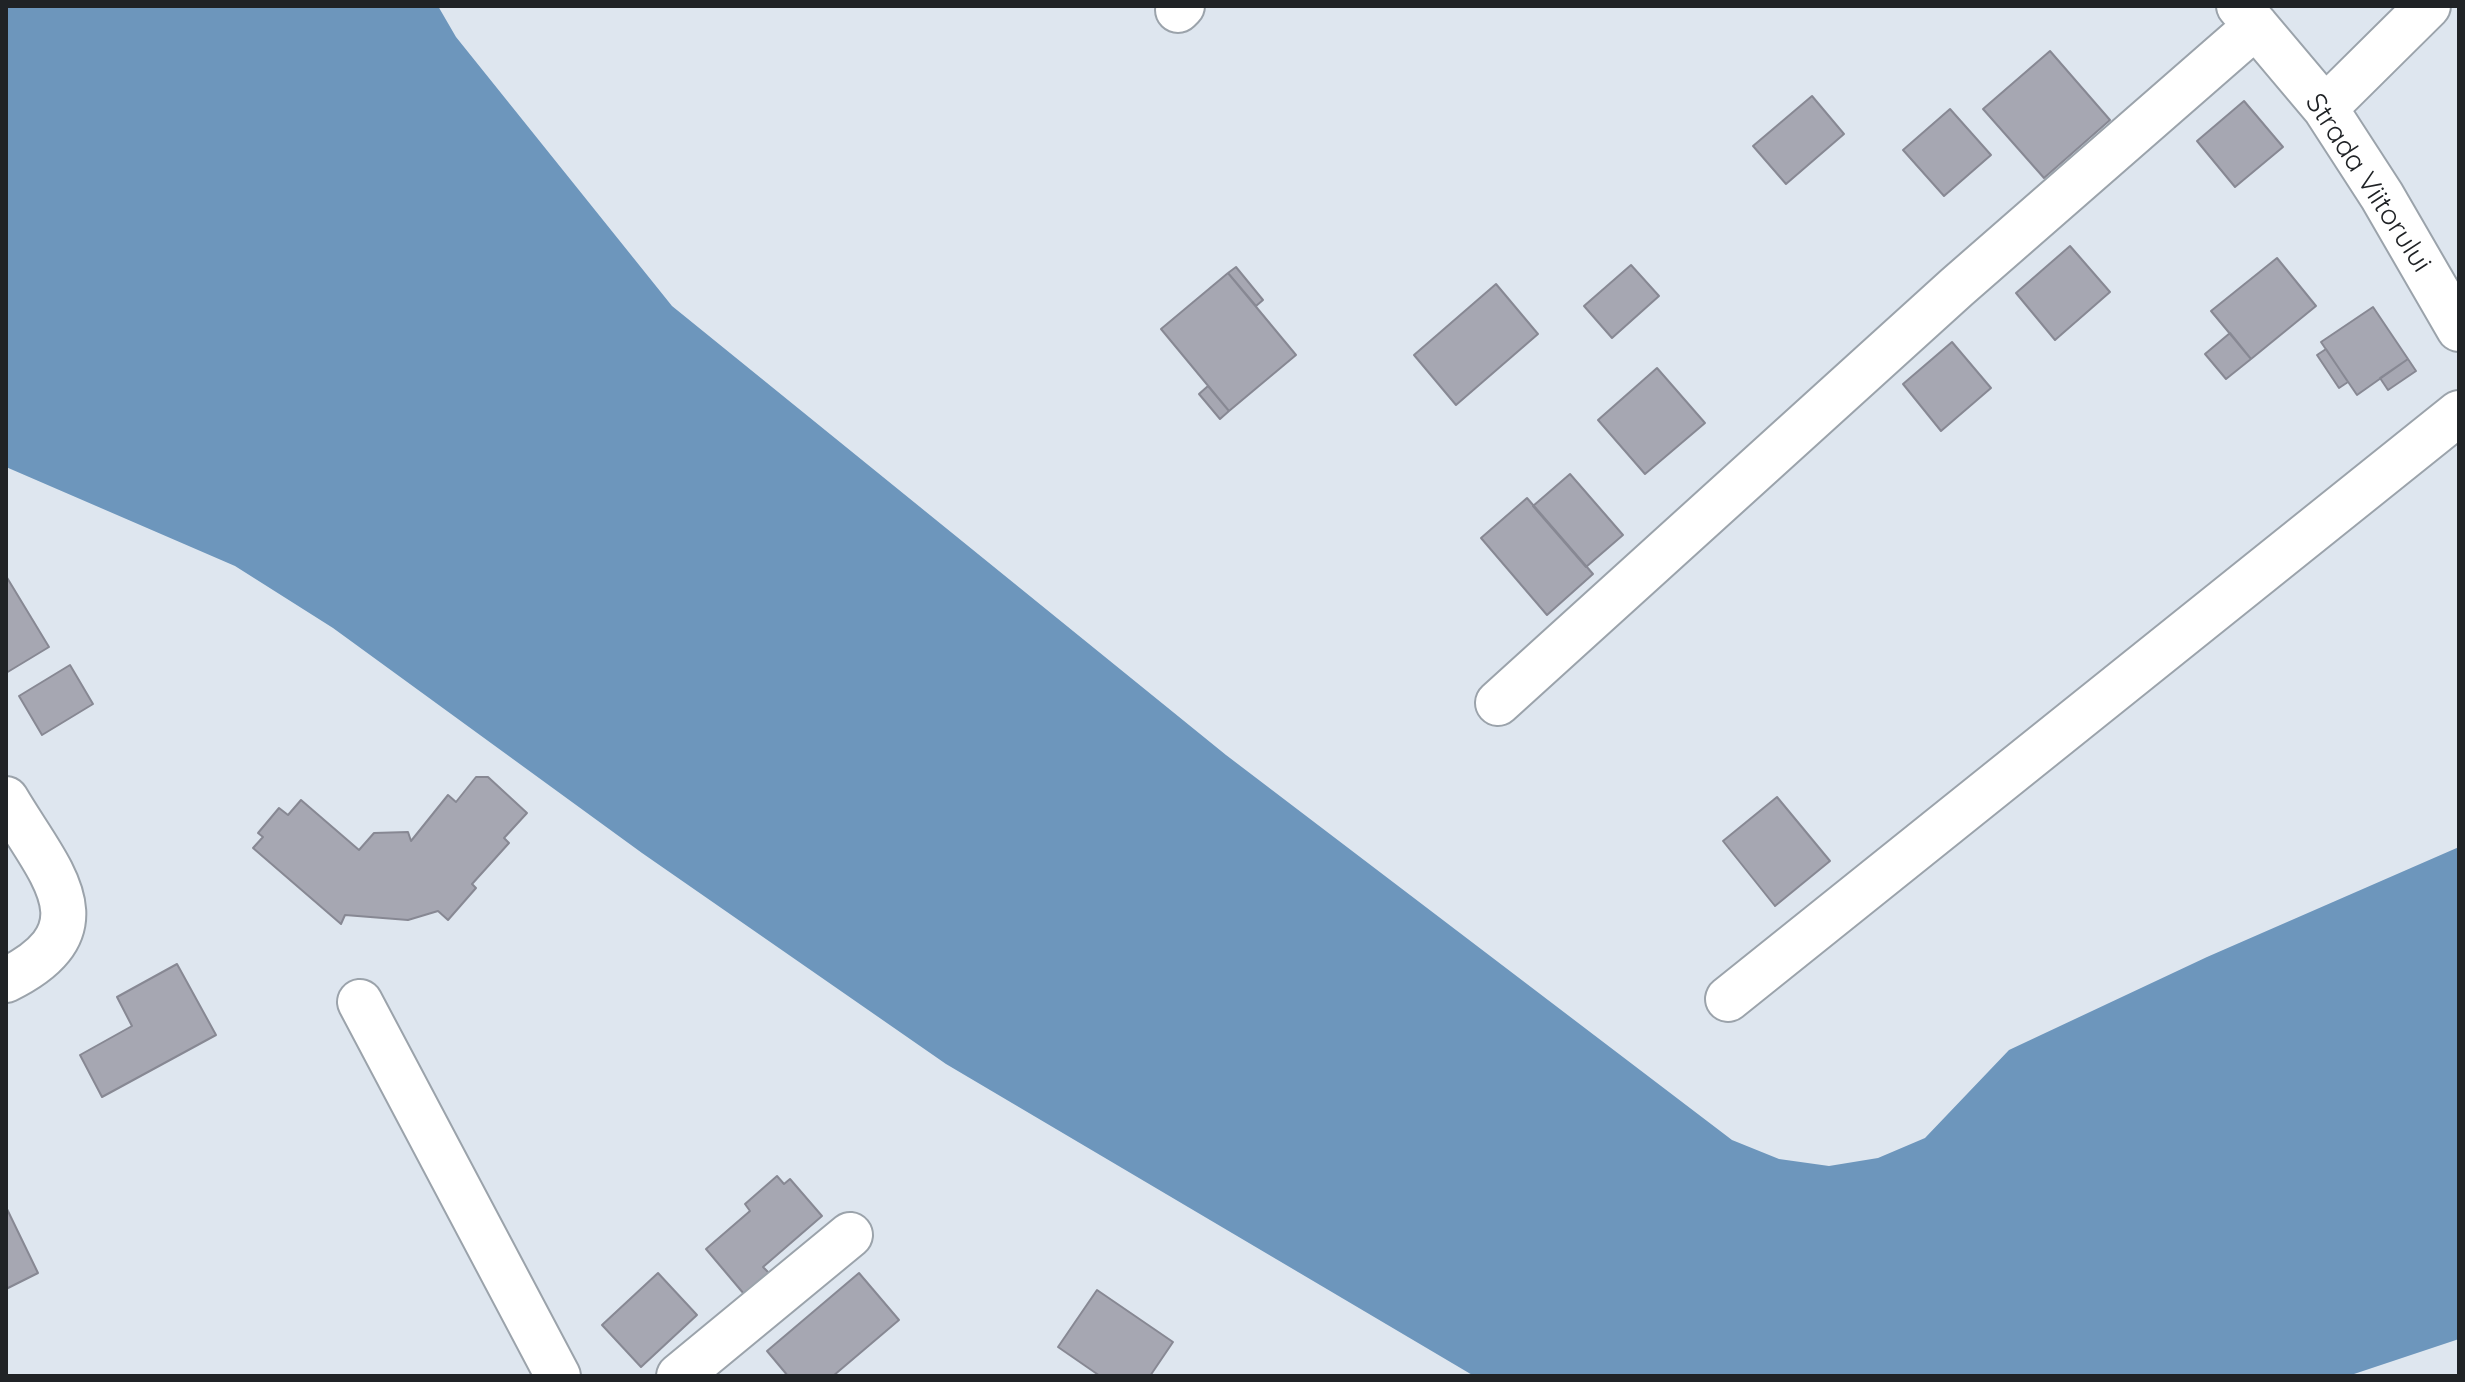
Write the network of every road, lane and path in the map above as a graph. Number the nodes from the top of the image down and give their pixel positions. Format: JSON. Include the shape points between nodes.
{"nodes":[{"id":1,"x":2428,"y":6,"type":"edge"},
{"id":2,"x":2247,"y":16,"type":"edge"},
{"id":3,"x":2325,"y":108,"type":"junction"},
{"id":4,"x":2459,"y":329,"type":"edge"},
{"id":5,"x":2459,"y":413,"type":"edge"},
{"id":6,"x":1498,"y":703,"type":"dead end"},
{"id":7,"x":6,"y":799,"type":"edge"},
{"id":8,"x":6,"y":980,"type":"edge"},
{"id":9,"x":1728,"y":999,"type":"dead end"},
{"id":10,"x":360,"y":1002,"type":"dead end"},
{"id":11,"x":850,"y":1235,"type":"dead end"},
{"id":12,"x":558,"y":1376,"type":"edge"},
{"id":13,"x":679,"y":1376,"type":"edge"}],
"edges":[{"from":1,"to":3,"type":"street"},
{"from":2,"to":3,"type":"street","name":"Strada Viitorului"},
{"from":2,"to":6,"type":"street"},
{"from":3,"to":4,"type":"street","name":"Strada Viitorului"},
{"from":5,"to":9,"type":"street"},
{"from":7,"to":8,"type":"street","via":[[55,882],[65,926],[58,943],[33,967]]},
{"from":10,"to":12,"type":"street"},
{"from":11,"to":13,"type":"street"}]}
